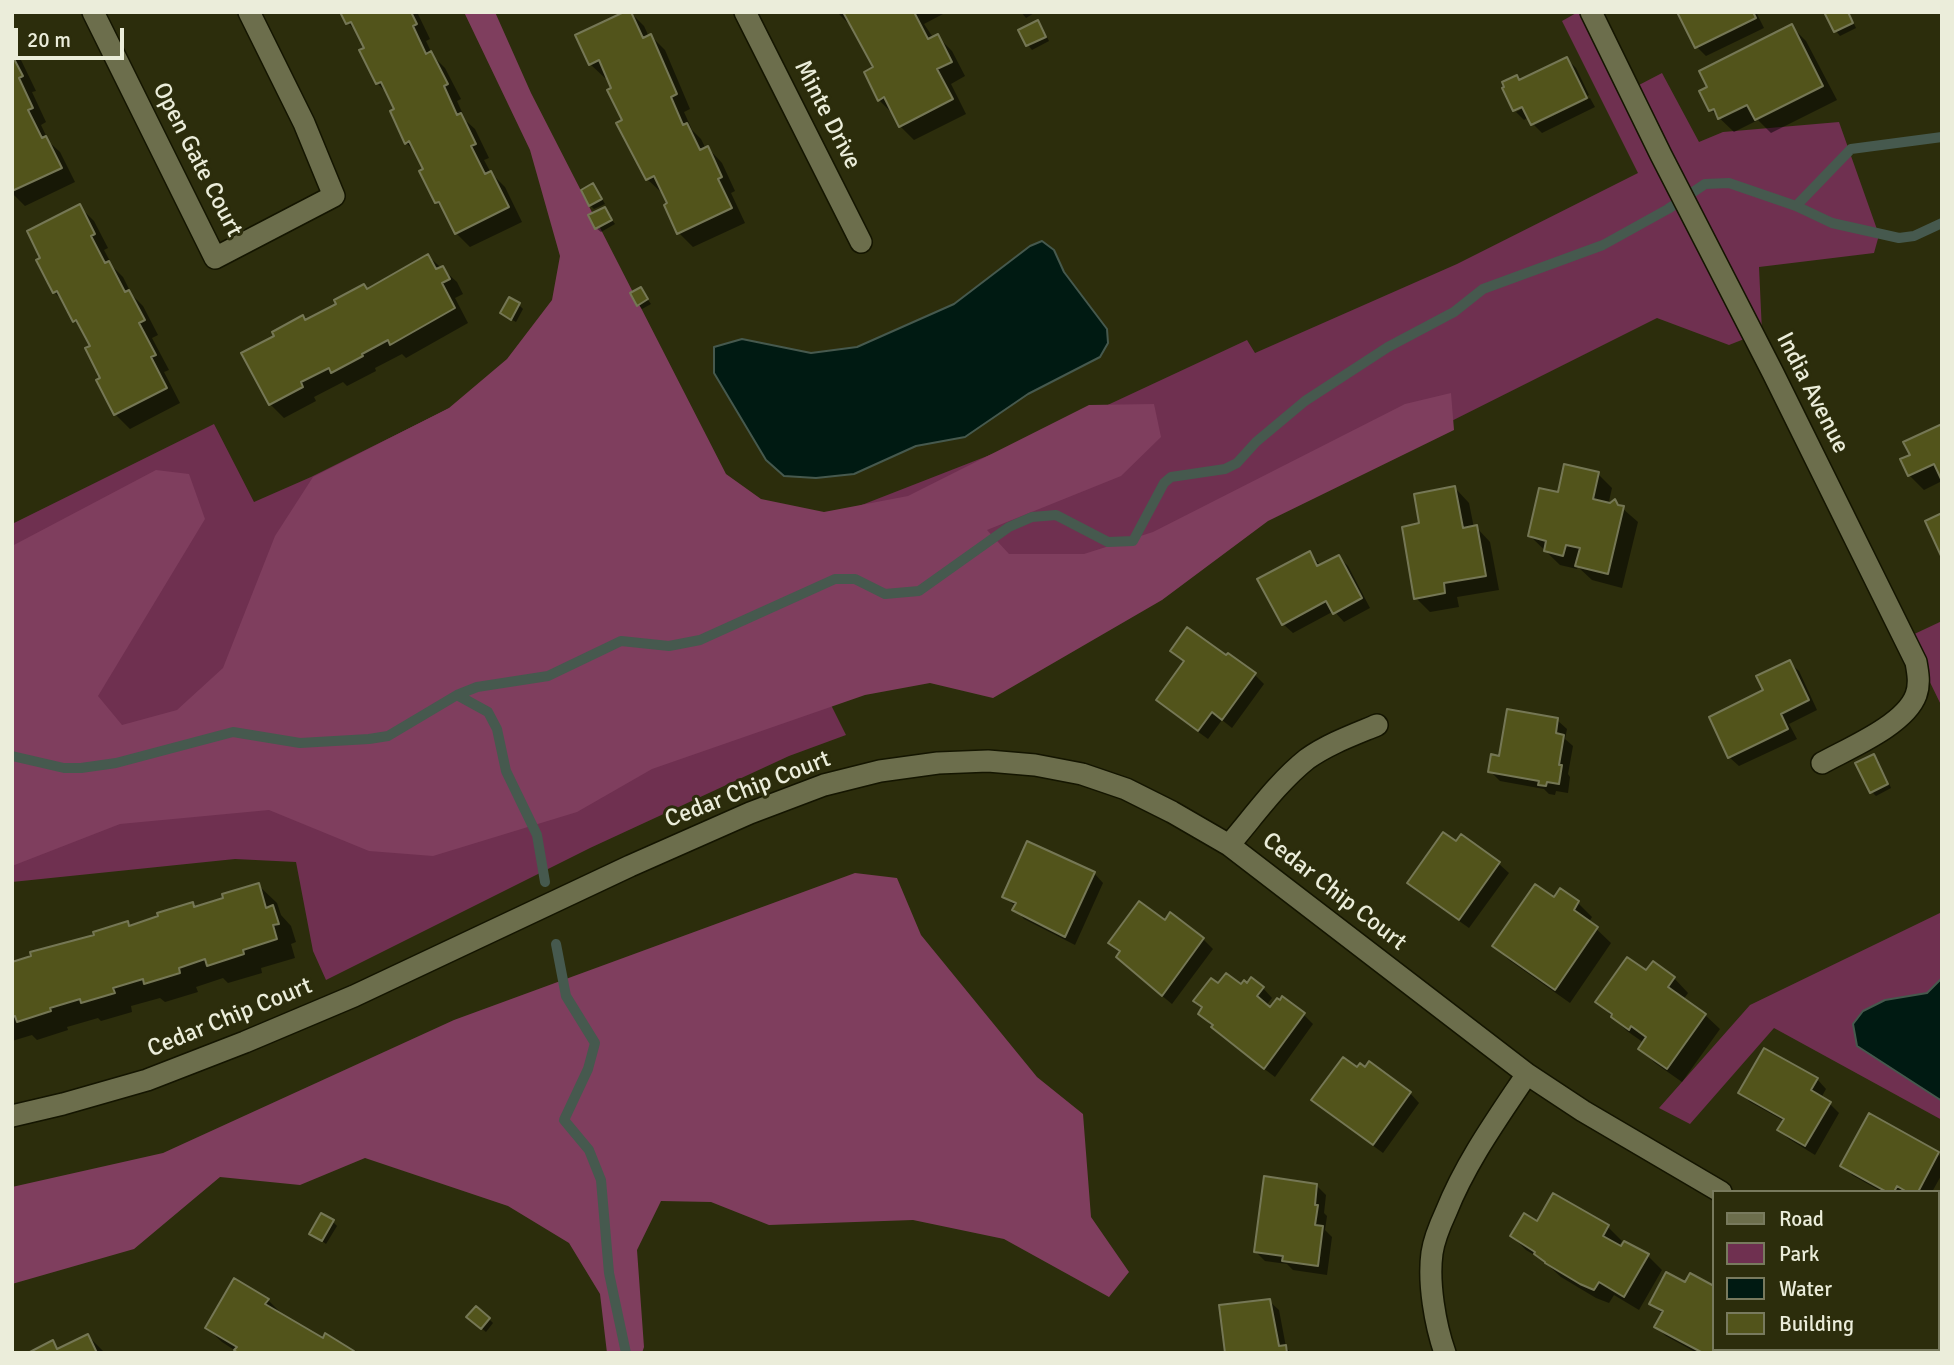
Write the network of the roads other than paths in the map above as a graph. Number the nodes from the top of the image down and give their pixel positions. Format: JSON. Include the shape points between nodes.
{"nodes":[{"id":1,"x":93,"y":12,"type":"edge"},
{"id":2,"x":249,"y":12,"type":"edge"},
{"id":3,"x":745,"y":12,"type":"edge"},
{"id":4,"x":1591,"y":12,"type":"edge"},
{"id":5,"x":861,"y":242,"type":"dead end"},
{"id":6,"x":1377,"y":725,"type":"dead end"},
{"id":7,"x":1822,"y":763,"type":"dead end"},
{"id":8,"x":1229,"y":845,"type":"junction"},
{"id":9,"x":1527,"y":1074,"type":"junction"},
{"id":10,"x":12,"y":1116,"type":"edge"},
{"id":11,"x":1718,"y":1190,"type":"edge"},
{"id":12,"x":1445,"y":1353,"type":"edge"}],
"edges":[{"from":1,"to":2,"type":"street","name":"Open Gate Court","via":[[215,258],[334,196]]},
{"from":3,"to":5,"type":"street","name":"Minte Drive"},
{"from":4,"to":7,"type":"street","name":"India Avenue","via":[[1916,662],[1919,682],[1908,709],[1893,724]]},
{"from":6,"to":8,"type":"street","via":[[1308,759],[1279,785]]},
{"from":8,"to":9,"type":"street","name":"Cedar Chip Court"},
{"from":8,"to":10,"type":"street","name":"Cedar Chip Court","via":[[1126,789],[1082,774],[988,761],[938,762],[880,771],[824,785],[750,813],[245,1042],[147,1080]]},
{"from":9,"to":11,"type":"street","name":"Cedar Chip Court"},
{"from":9,"to":12,"type":"street","via":[[1452,1195],[1432,1253],[1434,1306]]}]}
